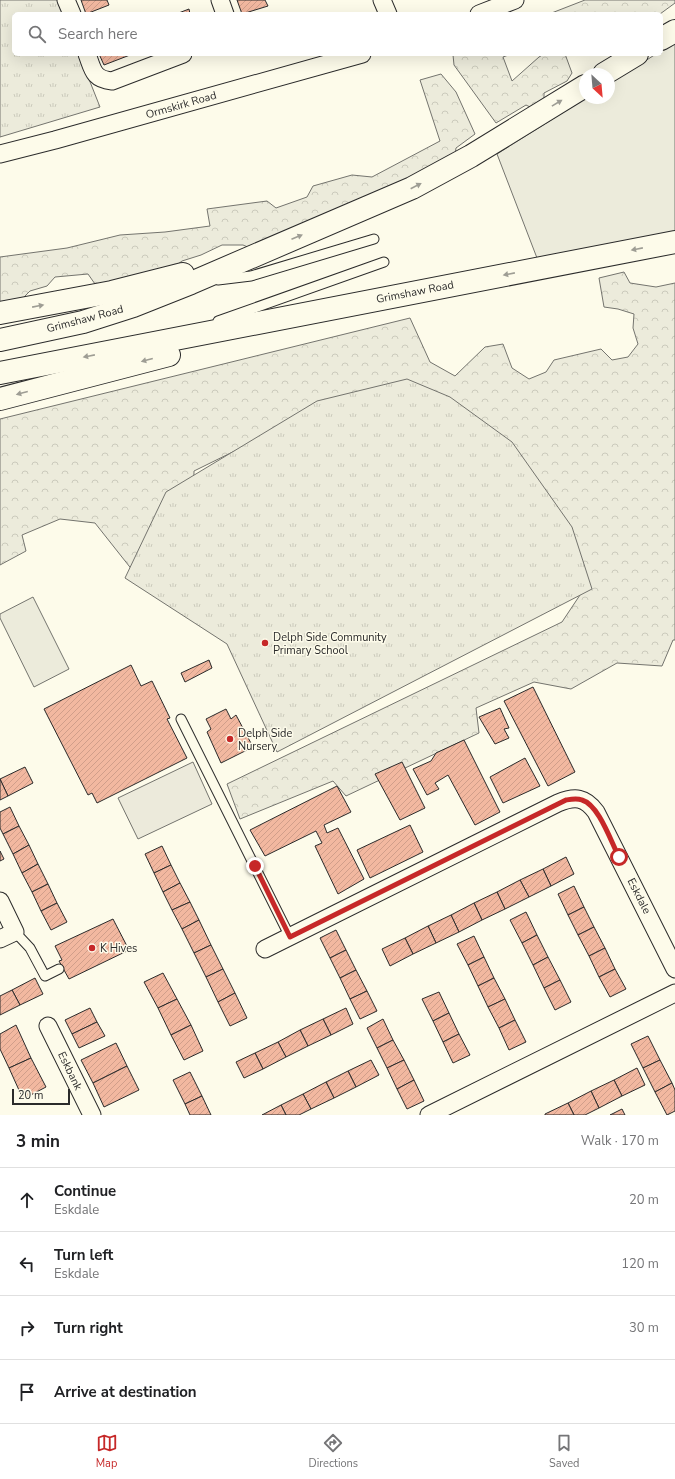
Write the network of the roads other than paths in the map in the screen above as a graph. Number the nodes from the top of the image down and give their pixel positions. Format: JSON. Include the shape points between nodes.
{"nodes":[{"id":1,"x":66,"y":0,"type":"edge"},
{"id":2,"x":220,"y":0,"type":"edge"},
{"id":3,"x":382,"y":0,"type":"edge"},
{"id":4,"x":516,"y":0,"type":"edge"},
{"id":5,"x":71,"y":12,"type":"edge"},
{"id":6,"x":224,"y":12,"type":"edge"},
{"id":7,"x":387,"y":12,"type":"edge"},
{"id":8,"x":484,"y":12,"type":"edge"},
{"id":9,"x":675,"y":31,"type":"edge"},
{"id":10,"x":663,"y":38,"type":"edge"},
{"id":11,"x":88,"y":56,"type":"edge"},
{"id":12,"x":178,"y":56,"type":"edge"},
{"id":13,"x":355,"y":56,"type":"edge"},
{"id":14,"x":634,"y":56,"type":"edge"},
{"id":15,"x":614,"y":68,"type":"edge"},
{"id":16,"x":579,"y":90,"type":"edge"},
{"id":17,"x":0,"y":154,"type":"edge"},
{"id":18,"x":374,"y":239,"type":"dead end"},
{"id":19,"x":675,"y":242,"type":"edge"},
{"id":20,"x":254,"y":256,"type":"junction"},
{"id":21,"x":384,"y":262,"type":"dead end"},
{"id":22,"x":191,"y":283,"type":"junction"},
{"id":23,"x":388,"y":297,"type":"junction"},
{"id":24,"x":0,"y":313,"type":"edge"},
{"id":25,"x":0,"y":340,"type":"edge"},
{"id":26,"x":155,"y":344,"type":"junction"},
{"id":27,"x":0,"y":373,"type":"edge"},
{"id":28,"x":0,"y":399,"type":"edge"},
{"id":29,"x":181,"y":719,"type":"dead end"},
{"id":30,"x":0,"y":901,"type":"edge"},
{"id":31,"x":7,"y":936,"type":"edge"},
{"id":32,"x":290,"y":937,"type":"junction"},
{"id":33,"x":265,"y":949,"type":"dead end"},
{"id":34,"x":59,"y":969,"type":"dead end"},
{"id":35,"x":675,"y":969,"type":"edge"},
{"id":36,"x":675,"y":993,"type":"edge"},
{"id":37,"x":48,"y":1026,"type":"dead end"},
{"id":38,"x":92,"y":1115,"type":"edge"},
{"id":39,"x":429,"y":1115,"type":"edge"}],
"edges":[{"from":1,"to":5,"type":"street"},
{"from":2,"to":6,"type":"street"},
{"from":3,"to":7,"type":"street"},
{"from":4,"to":8,"type":"street"},
{"from":9,"to":10,"type":"main road"},
{"from":11,"to":12,"type":"street","via":[[95,74],[102,80],[112,81]]},
{"from":13,"to":17,"type":"street","name":"Ormskirk Road"},
{"from":14,"to":15,"type":"main road"},
{"from":20,"to":16,"type":"main road","name":"Grimshaw Road","one_way":true,"via":[[412,188],[471,156]]},
{"from":18,"to":22,"type":"lane","name":"Grimshaw Road","via":[[251,276]]},
{"from":19,"to":23,"type":"main road","name":"Grimshaw Road","one_way":true},
{"from":20,"to":22,"type":"main road","name":"Grimshaw Road"},
{"from":24,"to":20,"type":"main road","one_way":true,"via":[[112,292]]},
{"from":21,"to":26,"type":"lane","name":"Grimshaw Road"},
{"from":22,"to":25,"type":"main road","name":"Grimshaw Road","via":[[83,322]]},
{"from":23,"to":26,"type":"main road","name":"Grimshaw Road"},
{"from":23,"to":28,"type":"main road","one_way":true},
{"from":26,"to":27,"type":"main road","name":"Grimshaw Road","one_way":true},
{"from":29,"to":32,"type":"lane"},
{"from":30,"to":31,"type":"street"},
{"from":31,"to":34,"type":"lane","via":[[30,948],[45,976]]},
{"from":32,"to":33,"type":"street","name":"Eskdale"},
{"from":32,"to":35,"type":"street","name":"Eskdale","via":[[558,803],[575,799],[583,800],[596,812]]},
{"from":36,"to":39,"type":"street"},
{"from":37,"to":38,"type":"street","name":"Eskbank"}]}
